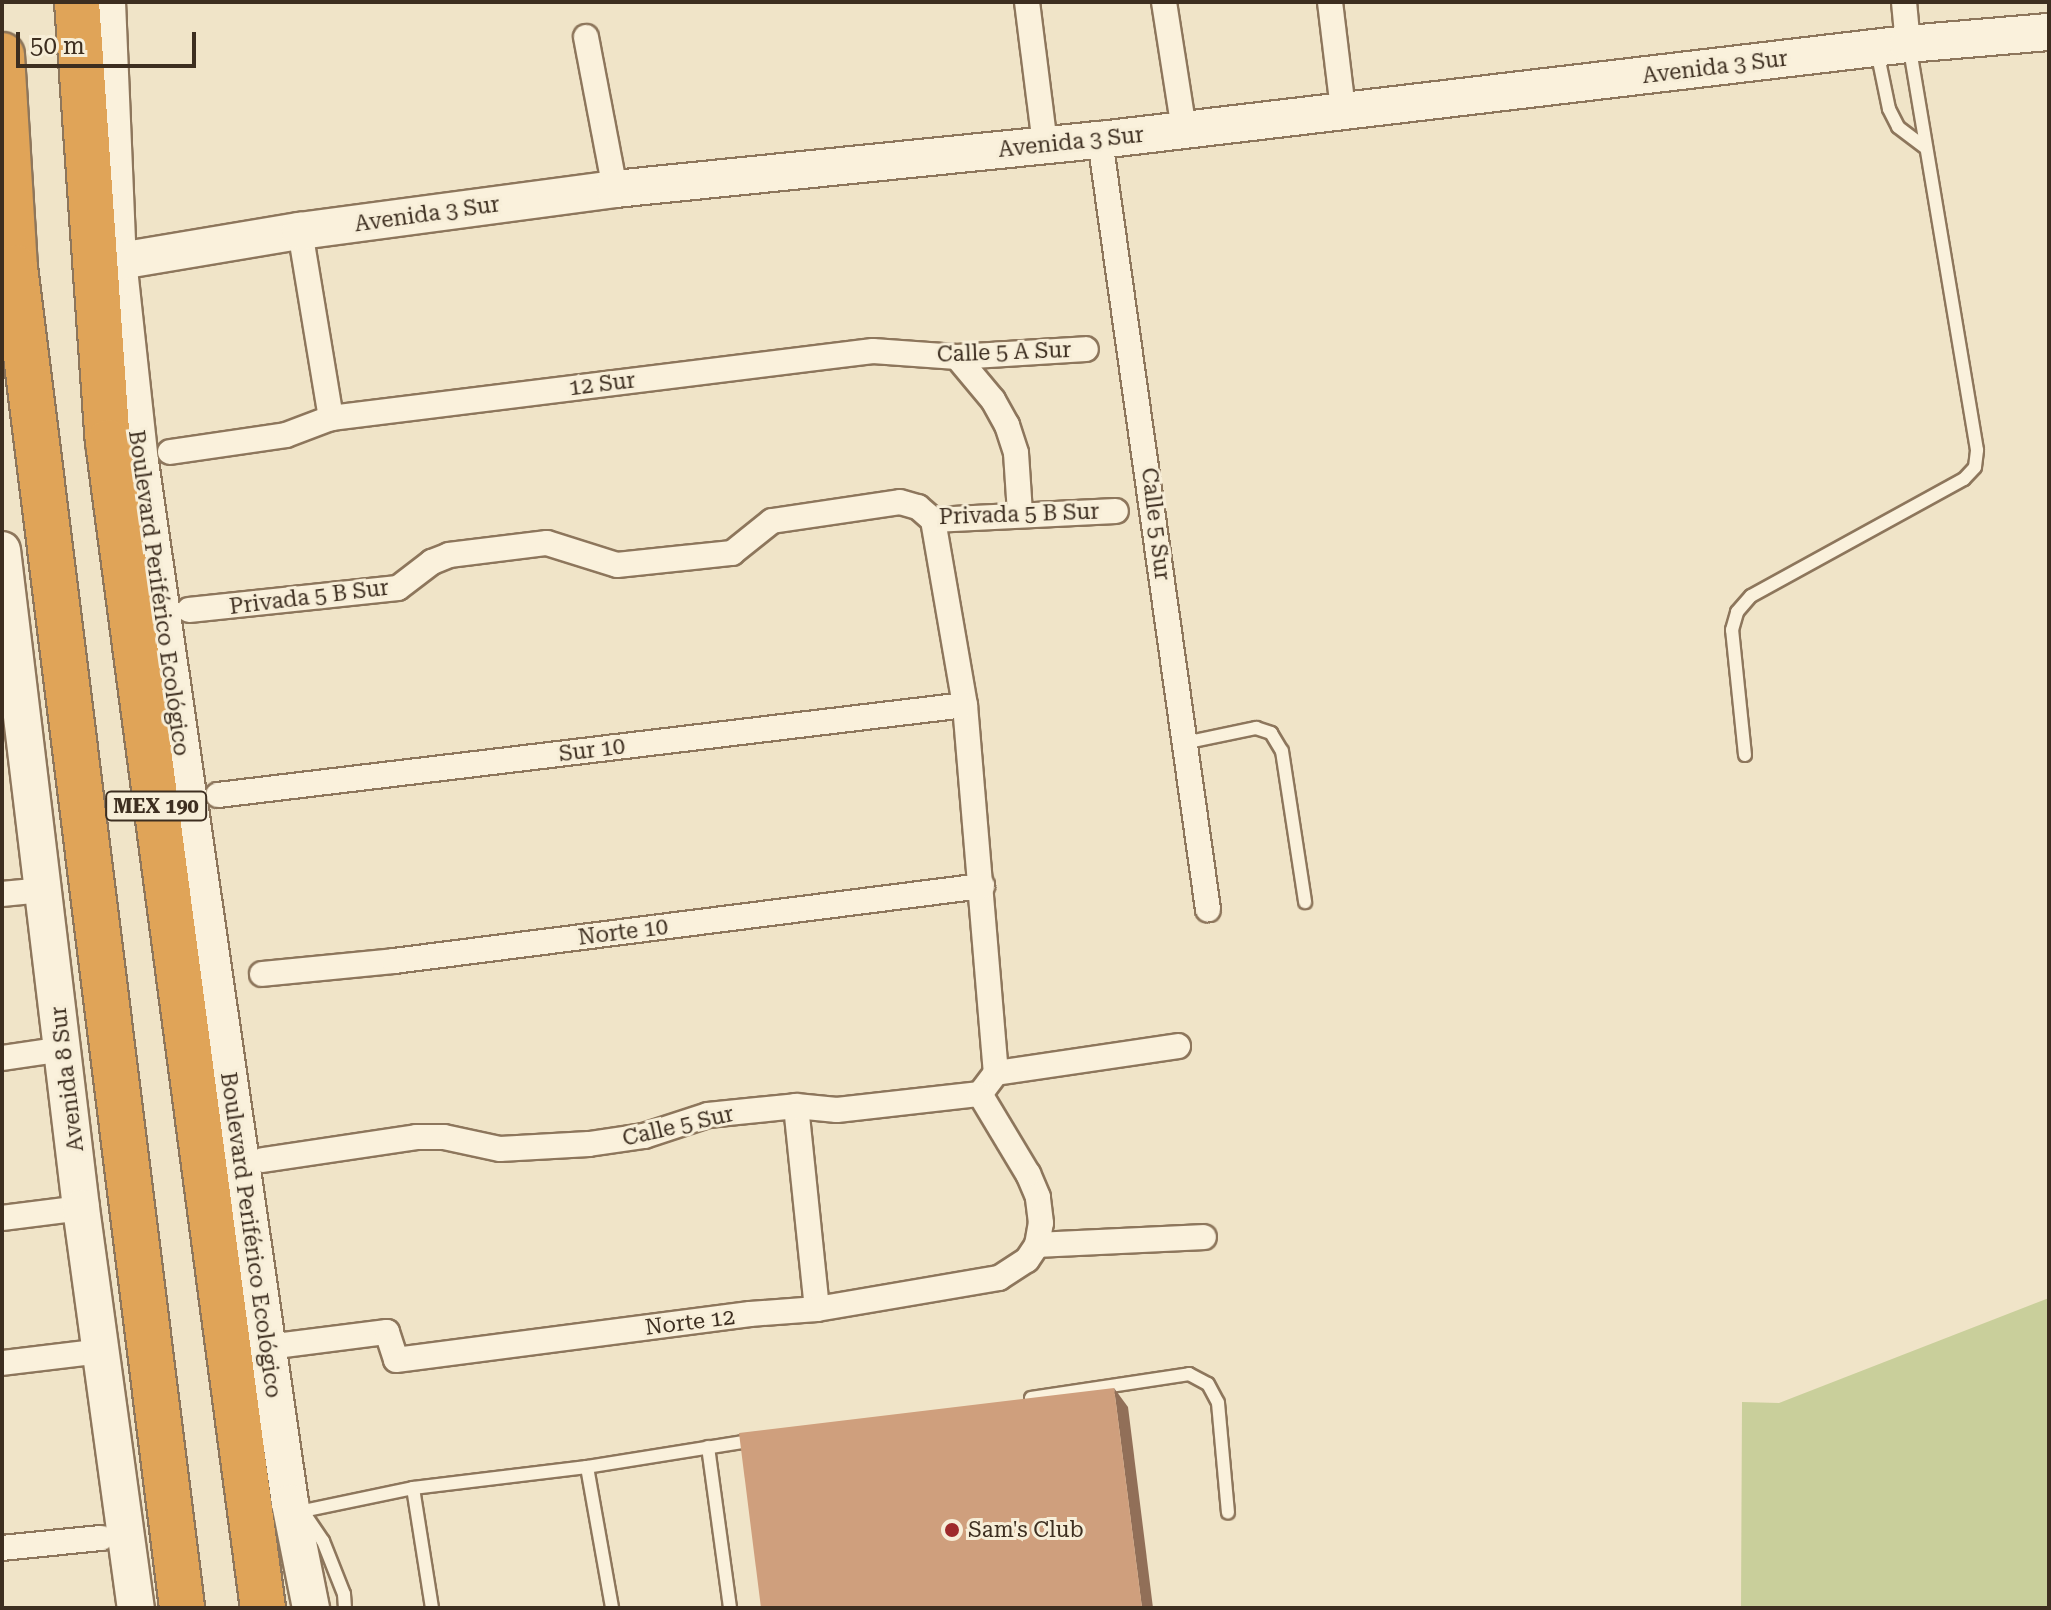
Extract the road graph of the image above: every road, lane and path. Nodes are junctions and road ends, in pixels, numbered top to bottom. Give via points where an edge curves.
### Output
1 (77, 2) edge
2 (107, 2) edge
3 (1027, 2) edge
4 (1164, 2) edge
5 (1330, 2) edge
6 (1904, 2) edge
7 (2049, 32) edge
8 (586, 37) dead end
9 (1892, 46) junction
10 (2, 55) edge
11 (1343, 109) junction
12 (1184, 129) junction
13 (1100, 140) junction
14 (1045, 145) junction
15 (1925, 147) junction
16 (615, 189) junction
17 (300, 231) junction
18 (107, 263) junction
19 (8, 268) edge
20 (1086, 349) dead end
21 (873, 351) joint
22 (957, 357) junction
23 (331, 418) junction
24 (170, 452) dead end
25 (1116, 511) dead end
26 (1020, 513) junction
27 (933, 520) junction
28 (3, 570) edge
29 (189, 610) dead end
30 (965, 705) junction
31 (1184, 743) junction
32 (1745, 755) dead end
33 (218, 795) dead end
34 (982, 886) junction
35 (43, 890) junction
36 (2, 894) edge
37 (1305, 902) dead end
38 (1208, 909) dead end
39 (262, 974) dead end
40 (1178, 1046) dead end
41 (64, 1049) junction
42 (2, 1058) edge
43 (996, 1073) junction
44 (980, 1094) junction
45 (796, 1106) junction
46 (263, 1160) dead end
47 (81, 1208) junction
48 (2, 1218) edge
49 (1204, 1237) dead end
50 (1037, 1245) junction
51 (817, 1309) junction
52 (268, 1347) junction
53 (101, 1351) junction
54 (2, 1363) edge
55 (1018, 1400) edge
56 (770, 1438) edge
57 (708, 1447) junction
58 (587, 1467) junction
59 (413, 1488) junction
60 (296, 1507) junction
61 (1228, 1513) dead end
62 (101, 1538) dead end
63 (2, 1548) edge
64 (136, 1608) edge
65 (182, 1608) edge
66 (263, 1608) edge
67 (311, 1608) edge
68 (345, 1608) edge
69 (432, 1608) edge
70 (612, 1608) edge
71 (730, 1608) edge

1 - 18 highway, Boulevard Periférico Ecológico / MEX 190
2 - 18 street, Boulevard Periférico Ecológico
3 - 14 street
4 - 12 street
5 - 11 street
6 - 9 street
7 - 9 street, Avenida 3 Sur
8 - 16 street
9 - 11 street, Avenida 3 Sur
9 - 15 lane
9 - 15 lane via 1889,109 1898,127
10 - 19 highway, MEX 190
11 - 12 street, Avenida 3 Sur
12 - 13 street, Avenida 3 Sur
13 - 14 street, Avenida 3 Sur
13 - 31 street, Calle 5 Sur
14 - 16 street, Avenida 3 Sur
15 - 32 lane via 1977,450 1975,467 1964,479 1751,596 1737,612 1732,630
16 - 17 street, Avenida 3 Sur
17 - 18 street, Avenida 3 Sur
17 - 23 street
18 - 52 street, Boulevard Periférico Ecológico
18 - 66 highway, Boulevard Periférico Ecológico / MEX 190 via 108,442
19 - 65 highway, MEX 190
20 - 22 street, Calle 5 A Sur
21 - 22 street, Calle 5 A Sur
21 - 23 street, 12 Sur
22 - 26 street via 1007,425 1016,453
23 - 24 street, 12 Sur via 286,435
25 - 26 street, Privada 5 B Sur
26 - 27 street, Privada 5 B Sur
27 - 29 street, Privada 5 B Sur via 918,507 900,502 772,521 732,553 617,565 547,543 449,555 398,588
27 - 30 street
28 - 35 street, Avenida 8 Sur
30 - 33 street, Sur 10
30 - 34 street
31 - 37 lane via 1256,728 1271,733 1282,751
31 - 38 street, Calle 5 Sur
34 - 39 street, Norte 10
34 - 43 street
35 - 36 street
35 - 41 street, Avenida 8 Sur
40 - 43 street
41 - 42 street
41 - 47 street, Avenida 8 Sur
43 - 44 street
44 - 45 street, Calle 5 Sur via 837,1110
44 - 50 street via 1038,1197
45 - 46 street, Calle 5 Sur via 708,1115 644,1136 589,1144 500,1149 416,1137
45 - 51 street
47 - 48 street
47 - 53 street, Avenida 8 Sur
49 - 50 street
50 - 51 street, Norte 12 via 999,1278
51 - 52 street, Norte 12 via 396,1360 387,1332
52 - 60 street, Boulevard Periférico Ecológico
53 - 54 street
53 - 64 street, Avenida 8 Sur
55 - 61 lane via 1189,1374 1208,1384 1218,1403
56 - 57 lane
57 - 58 lane
57 - 71 lane
58 - 59 lane
58 - 70 lane
59 - 60 lane
59 - 69 lane
60 - 67 street, Boulevard Periférico Ecológico
60 - 68 lane via 323,1541
62 - 63 street

